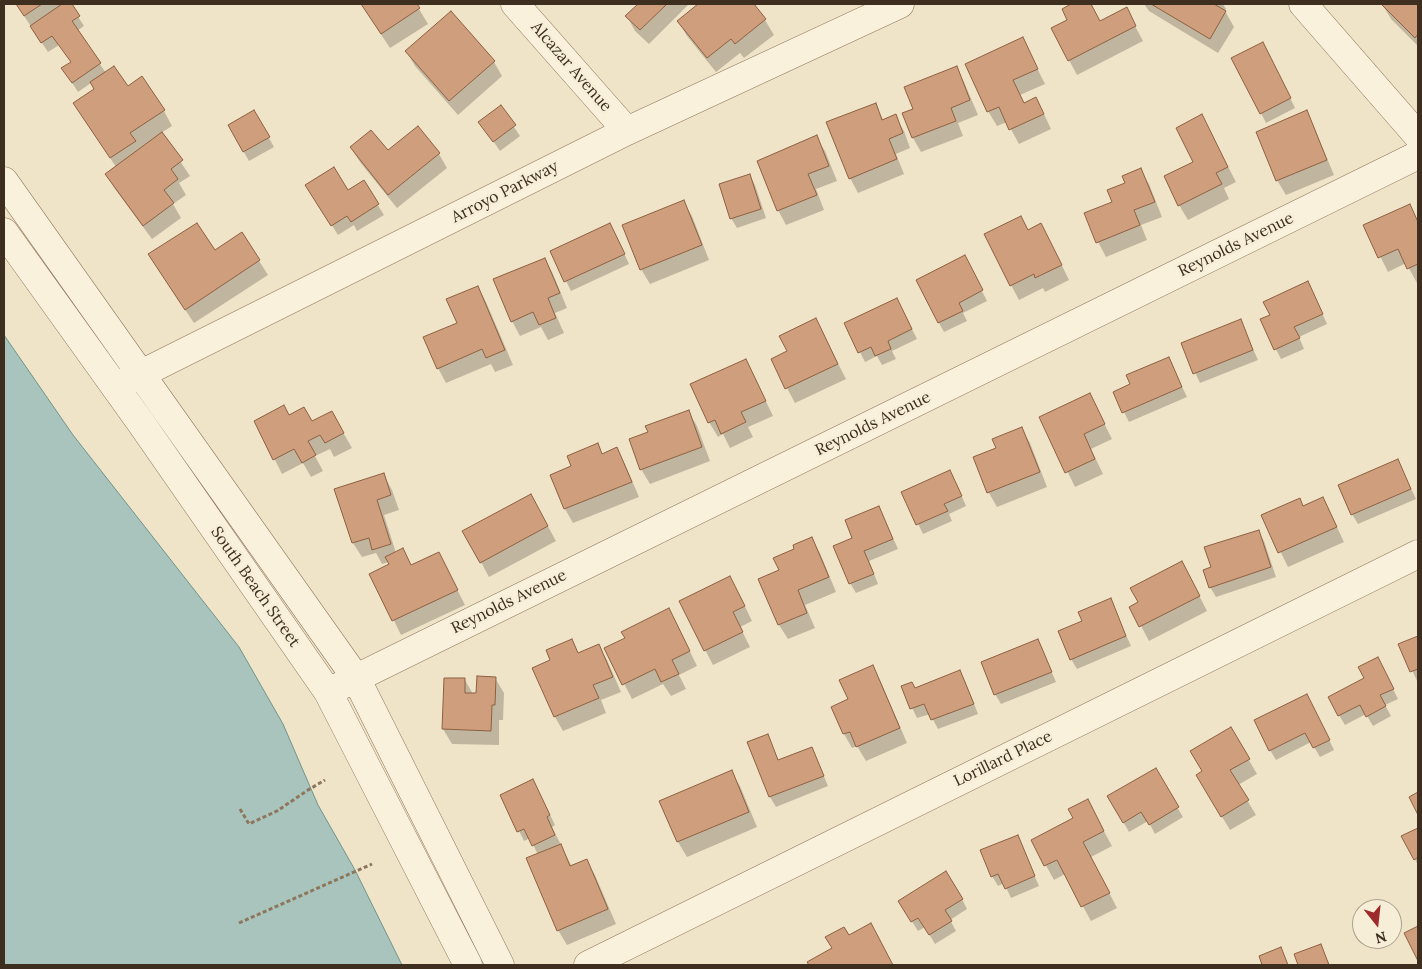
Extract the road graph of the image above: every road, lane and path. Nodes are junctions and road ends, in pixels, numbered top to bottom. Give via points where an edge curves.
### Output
1 (515, 4) edge
2 (900, 4) edge
3 (1304, 4) edge
4 (627, 131) junction
5 (1418, 136) edge
6 (1418, 155) edge
7 (4, 181) edge
8 (4, 232) edge
9 (141, 374) junction
10 (115, 387) junction
11 (1418, 554) edge
12 (356, 678) junction
13 (328, 692) junction
14 (325, 780) dead end
15 (240, 809) dead end
16 (372, 864) dead end
17 (239, 923) dead end
18 (468, 965) edge
19 (500, 965) edge
20 (588, 965) edge

1 - 4 street, Alcazar Avenue
2 - 4 street, Arroyo Parkway
3 - 5 street
4 - 9 street, Arroyo Parkway
6 - 12 street, Reynolds Avenue
7 - 9 street
8 - 10 street, South Beach Street
9 - 10 street, Arroyo Parkway
9 - 12 street
10 - 13 street, South Beach Street
11 - 20 street, Lorillard Place
12 - 13 street, Reynolds Avenue
12 - 19 street
13 - 18 street, South Beach Street
14 - 15 path via 277,811 249,824
16 - 17 path

